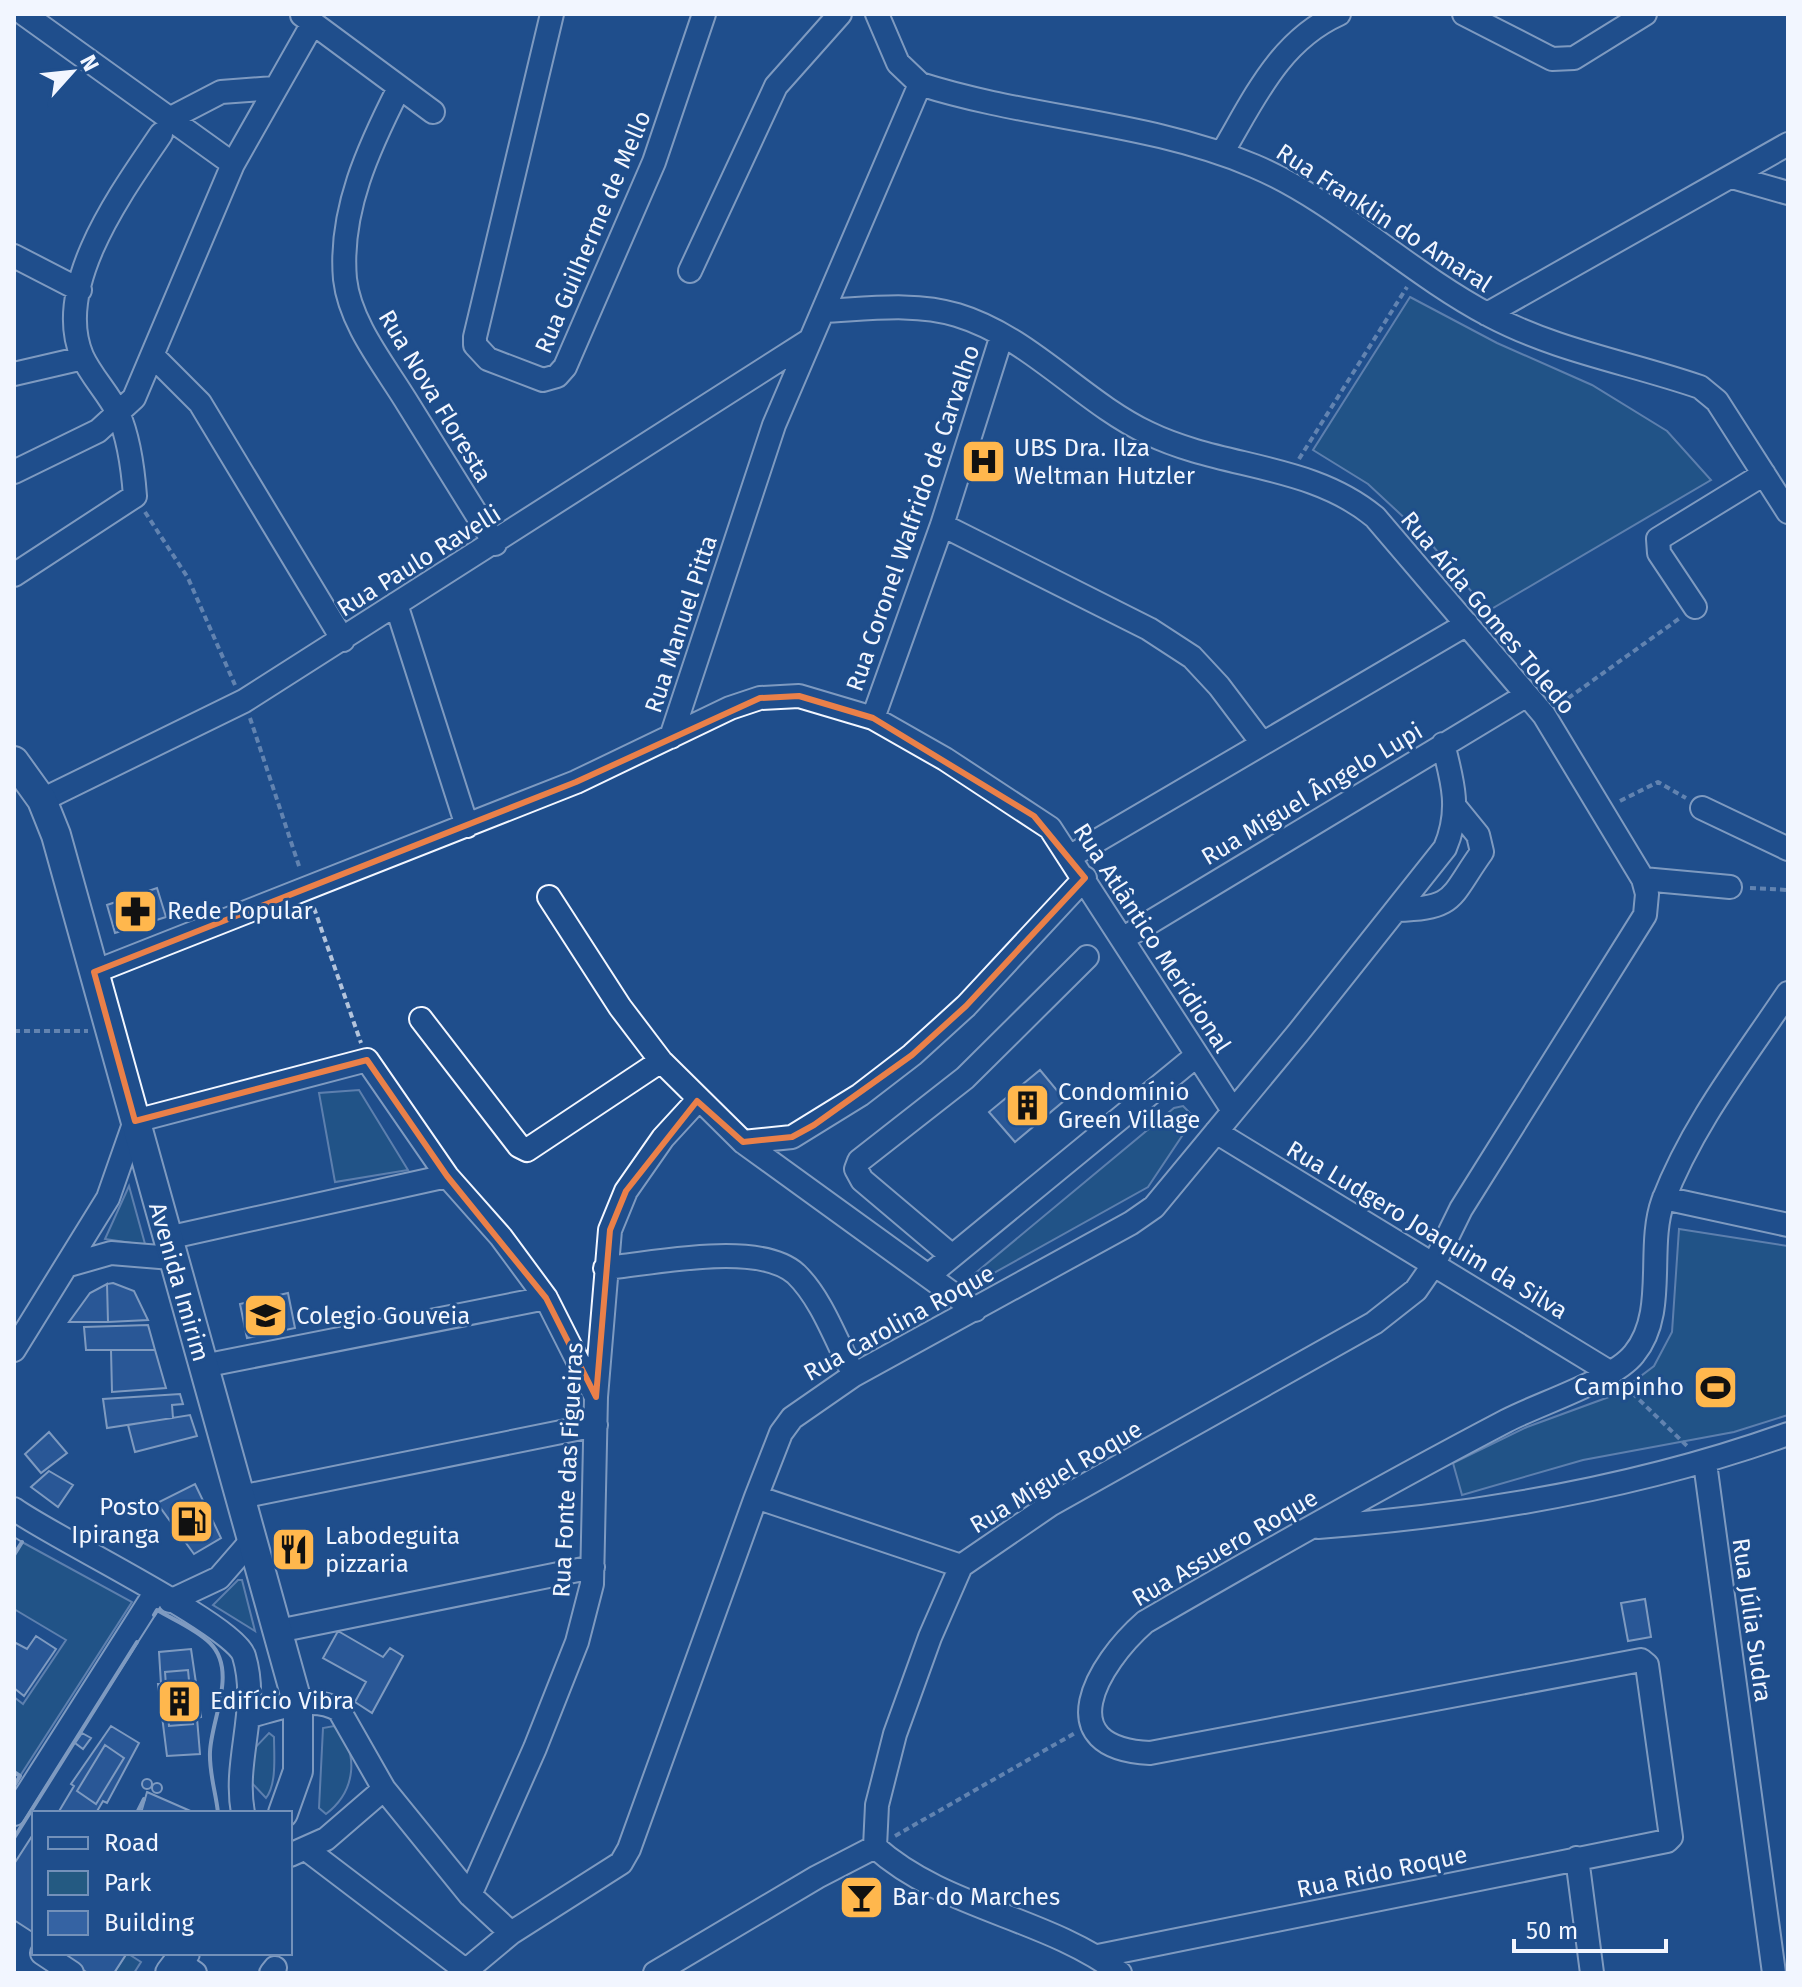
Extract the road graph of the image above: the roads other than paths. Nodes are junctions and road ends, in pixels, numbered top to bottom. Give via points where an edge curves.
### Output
1 (24, 14) edge
2 (552, 14) edge
3 (704, 14) edge
4 (840, 14) edge
5 (877, 14) edge
6 (1339, 14) edge
7 (1464, 14) edge
8 (1645, 14) edge
9 (307, 19) edge
10 (920, 84) junction
11 (274, 88) junction
12 (399, 88) junction
13 (433, 112) dead end
14 (165, 126) junction
15 (1788, 144) edge
16 (1222, 153) junction
17 (233, 164) junction
18 (1732, 177) junction
19 (1788, 193) edge
20 (14, 256) edge
21 (690, 271) dead end
22 (80, 290) junction
23 (823, 311) junction
24 (1487, 314) junction
25 (1002, 335) junction
26 (810, 340) junction
27 (153, 356) junction
28 (83, 358) junction
29 (14, 374) edge
30 (118, 415) junction
31 (14, 472) edge
32 (1764, 474) junction
33 (1788, 512) edge
34 (942, 525) junction
35 (495, 544) junction
36 (14, 575) edge
37 (396, 604) junction
38 (1695, 607) road end
39 (1467, 624) junction
40 (343, 640) junction
41 (1527, 695) junction
42 (873, 718) junction
43 (671, 737) junction
44 (1262, 743) junction
45 (1443, 744) junction
46 (14, 761) edge
47 (42, 800) junction
48 (1456, 808) junction
49 (1702, 808) road end
50 (467, 826) junction
51 (1788, 849) edge
52 (1071, 856) junction
53 (1085, 878) junction
54 (1643, 879) junction
55 (1730, 887) road end
56 (549, 897) dead end
57 (1396, 910) junction
58 (1124, 938) junction
59 (1087, 957) dead end
60 (94, 972) junction
61 (1788, 993) edge
62 (421, 1019) dead end
63 (1196, 1056) junction
64 (661, 1061) junction
65 (697, 1101) junction
66 (1232, 1109) junction
67 (135, 1121) junction
68 (1216, 1132) junction
69 (743, 1142) junction
70 (447, 1176) junction
71 (1664, 1198) junction
72 (1788, 1225) edge
73 (170, 1248) junction
74 (952, 1256) junction
75 (1434, 1264) junction
76 (69, 1265) junction
77 (605, 1268) junction
78 (928, 1276) junction
79 (546, 1298) junction
80 (975, 1310) junction
81 (14, 1350) edge
82 (203, 1366) junction
83 (1611, 1373) junction
84 (854, 1375) junction
85 (596, 1397) junction
86 (596, 1425) junction
87 (1788, 1434) edge
88 (1705, 1463) junction
89 (240, 1497) junction
90 (756, 1497) junction
91 (14, 1509) edge
92 (1309, 1527) junction
93 (252, 1540) junction
94 (961, 1566) junction
95 (593, 1567) junction
96 (162, 1597) junction
97 (278, 1631) junction
98 (298, 1705) junction
99 (250, 1716) junction
100 (384, 1789) junction
101 (243, 1811) edge
102 (284, 1811) edge
103 (14, 1814) edge
104 (1672, 1833) joint
105 (875, 1847) junction
106 (298, 1852) edge
107 (1577, 1858) junction
108 (470, 1895) junction
109 (511, 1933) junction
110 (45, 1955) edge
111 (1098, 1956) junction
112 (466, 1972) edge
113 (72, 1973) edge
114 (655, 1973) edge
115 (1120, 1973) edge
116 (1592, 1973) edge
117 (1774, 1973) edge

1 - 14 street
2 - 3 street, Rua Guilherme de Mello via 475,337 488,359 543,380 565,367 654,162
4 - 21 street via 776,86
5 - 10 street via 898,63
6 - 16 street via 1306,33 1274,65
7 - 8 street via 1562,61
9 - 11 street
9 - 12 street
10 - 16 street, Rua Franklin do Amaral
10 - 23 street, Rua Manuel Pitta
11 - 14 street via 221,92
11 - 17 street
12 - 13 street
12 - 35 street, Rua Nova Floresta via 368,149 354,197 344,243 346,282 364,333
14 - 17 street
14 - 22 street via 106,220
15 - 18 street
16 - 24 street, Rua Franklin do Amaral via 1291,184
17 - 27 street
18 - 19 street
18 - 24 street
20 - 22 street
22 - 28 street via 75,324
23 - 25 street, Rua Aída Gomes Toledo via 928,310 956,315
23 - 26 street, Rua Manuel Pitta
24 - 32 street, Rua Franklin do Amaral via 1543,342 1700,387 1717,401
25 - 34 street, Rua Coronel Walfrido de Carvalho
25 - 39 street, Rua Aída Gomes Toledo via 1149,434 1207,456 1333,488 1375,517
26 - 35 street, Rua Paulo Ravelli
26 - 43 street, Rua Manuel Pitta via 774,425
27 - 30 street via 140,387
27 - 40 street via 200,403
28 - 29 street
28 - 30 street
30 - 31 street via 74,445
30 - 36 street via 135,496
32 - 33 street, Rua Franklin do Amaral
32 - 38 street via 1658,539 1659,553
34 - 42 street, Rua Coronel Walfrido de Carvalho
34 - 44 street via 1149,629 1192,657
35 - 37 street, Rua Paulo Ravelli
37 - 40 street, Rua Paulo Ravelli
37 - 50 street
39 - 41 street, Rua Aída Gomes Toledo
39 - 44 street
40 - 47 street, Rua Paulo Ravelli via 244,701
41 - 45 street, Rua Miguel Ângelo Lupi
41 - 54 street, Rua Aída Gomes Toledo
42 - 43 street, Rua Atlântico Meridional via 799,696 760,698
42 - 52 street, Rua Atlântico Meridional via 1034,816
43 - 50 street, Rua Manuel Pitta
44 - 52 street
45 - 48 street, Rua Carolina Roque
45 - 58 street, Rua Miguel Ângelo Lupi
46 - 47 main road, Avenida Imirim
47 - 60 main road, Avenida Imirim
48 - 57 street, Rua Carolina Roque via 1445,848
48 - 57 street, Rua Carolina Roque via 1478,835 1482,852 1446,903 1432,909
49 - 51 street
50 - 60 street, Rua Manuel Pitta
52 - 53 street, Rua Atlântico Meridional
53 - 58 street, Rua Atlântico Meridional
53 - 69 street via 966,1006 912,1055 792,1137
54 - 55 street
54 - 75 street via 1645,915 1461,1209
56 - 64 street
57 - 66 street, Rua Carolina Roque
58 - 63 street, Rua Atlântico Meridional
59 - 74 street via 965,1078 859,1161 856,1169 862,1180
60 - 67 main road, Avenida Imirim
61 - 71 street via 1700,1124
62 - 64 street via 527,1150
63 - 66 street, Rua Atlântico Meridional
63 - 74 street
64 - 65 street
65 - 69 street
65 - 77 street, Rua Fonte das Figueiras via 626,1191 610,1230
66 - 68 street, Rua Carolina Roque
67 - 70 street via 367,1060
67 - 73 main road, Avenida Imirim
67 - 76 street via 108,1198
68 - 75 street, Rua Ludgero Joaquim da Silva
68 - 80 street, Rua Carolina Roque via 1143,1215
69 - 78 street
70 - 73 street
70 - 79 street
71 - 72 street
71 - 83 street via 1656,1222 1652,1308 1645,1334 1634,1354
73 - 76 street via 111,1253
73 - 82 main road, Avenida Imirim
74 - 78 street
75 - 83 street, Rua Ludgero Joaquim da Silva
75 - 94 street, Rua Miguel Roque via 1409,1297 1374,1323 1050,1505
76 - 81 street
77 - 84 street via 752,1256 781,1264 815,1300
77 - 85 street, Rua Fonte das Figueiras
78 - 80 street
79 - 82 street
79 - 85 street
80 - 84 street, Rua Carolina Roque
82 - 89 main road, Avenida Imirim
83 - 92 street, Rua Assuero Roque via 1547,1400
84 - 90 street, Rua Carolina Roque via 792,1418
85 - 86 street, Rua Fonte das Figueiras
86 - 89 street
86 - 95 street, Rua Fonte das Figueiras
87 - 88 street
88 - 92 street via 1432,1518
88 - 117 street, Rua Júlia Sudra
89 - 93 main road, Avenida Imirim
90 - 94 street
90 - 109 street, Rua Carolina Roque via 629,1849 621,1863
91 - 96 street
92 - 104 street, Rua Assuero Roque via 1145,1622 1119,1645 1091,1698 1091,1724 1099,1738 1110,1746 1150,1753 1641,1660 1647,1665
93 - 96 street via 219,1578
93 - 97 main road, Avenida Imirim
94 - 105 street, Rua Miguel Roque via 895,1734 877,1805
95 - 97 street
95 - 108 street, Rua Fonte das Figueiras via 577,1642
96 - 99 street via 224,1632 241,1648
96 - 103 street
97 - 98 main road, Avenida Imirim
98 - 99 street
98 - 100 street via 322,1703 339,1710
98 - 102 main road, Avenida Imirim via 298,1771
99 - 101 street via 240,1775
100 - 106 street via 339,1829
100 - 108 street
104 - 107 street, Rua Rido Roque via 1667,1841
105 - 111 street via 919,1880
105 - 114 street
106 - 112 street
107 - 111 street, Rua Rido Roque
107 - 116 street
108 - 109 street
109 - 112 street, Rua Carolina Roque
110 - 113 street
111 - 115 street

